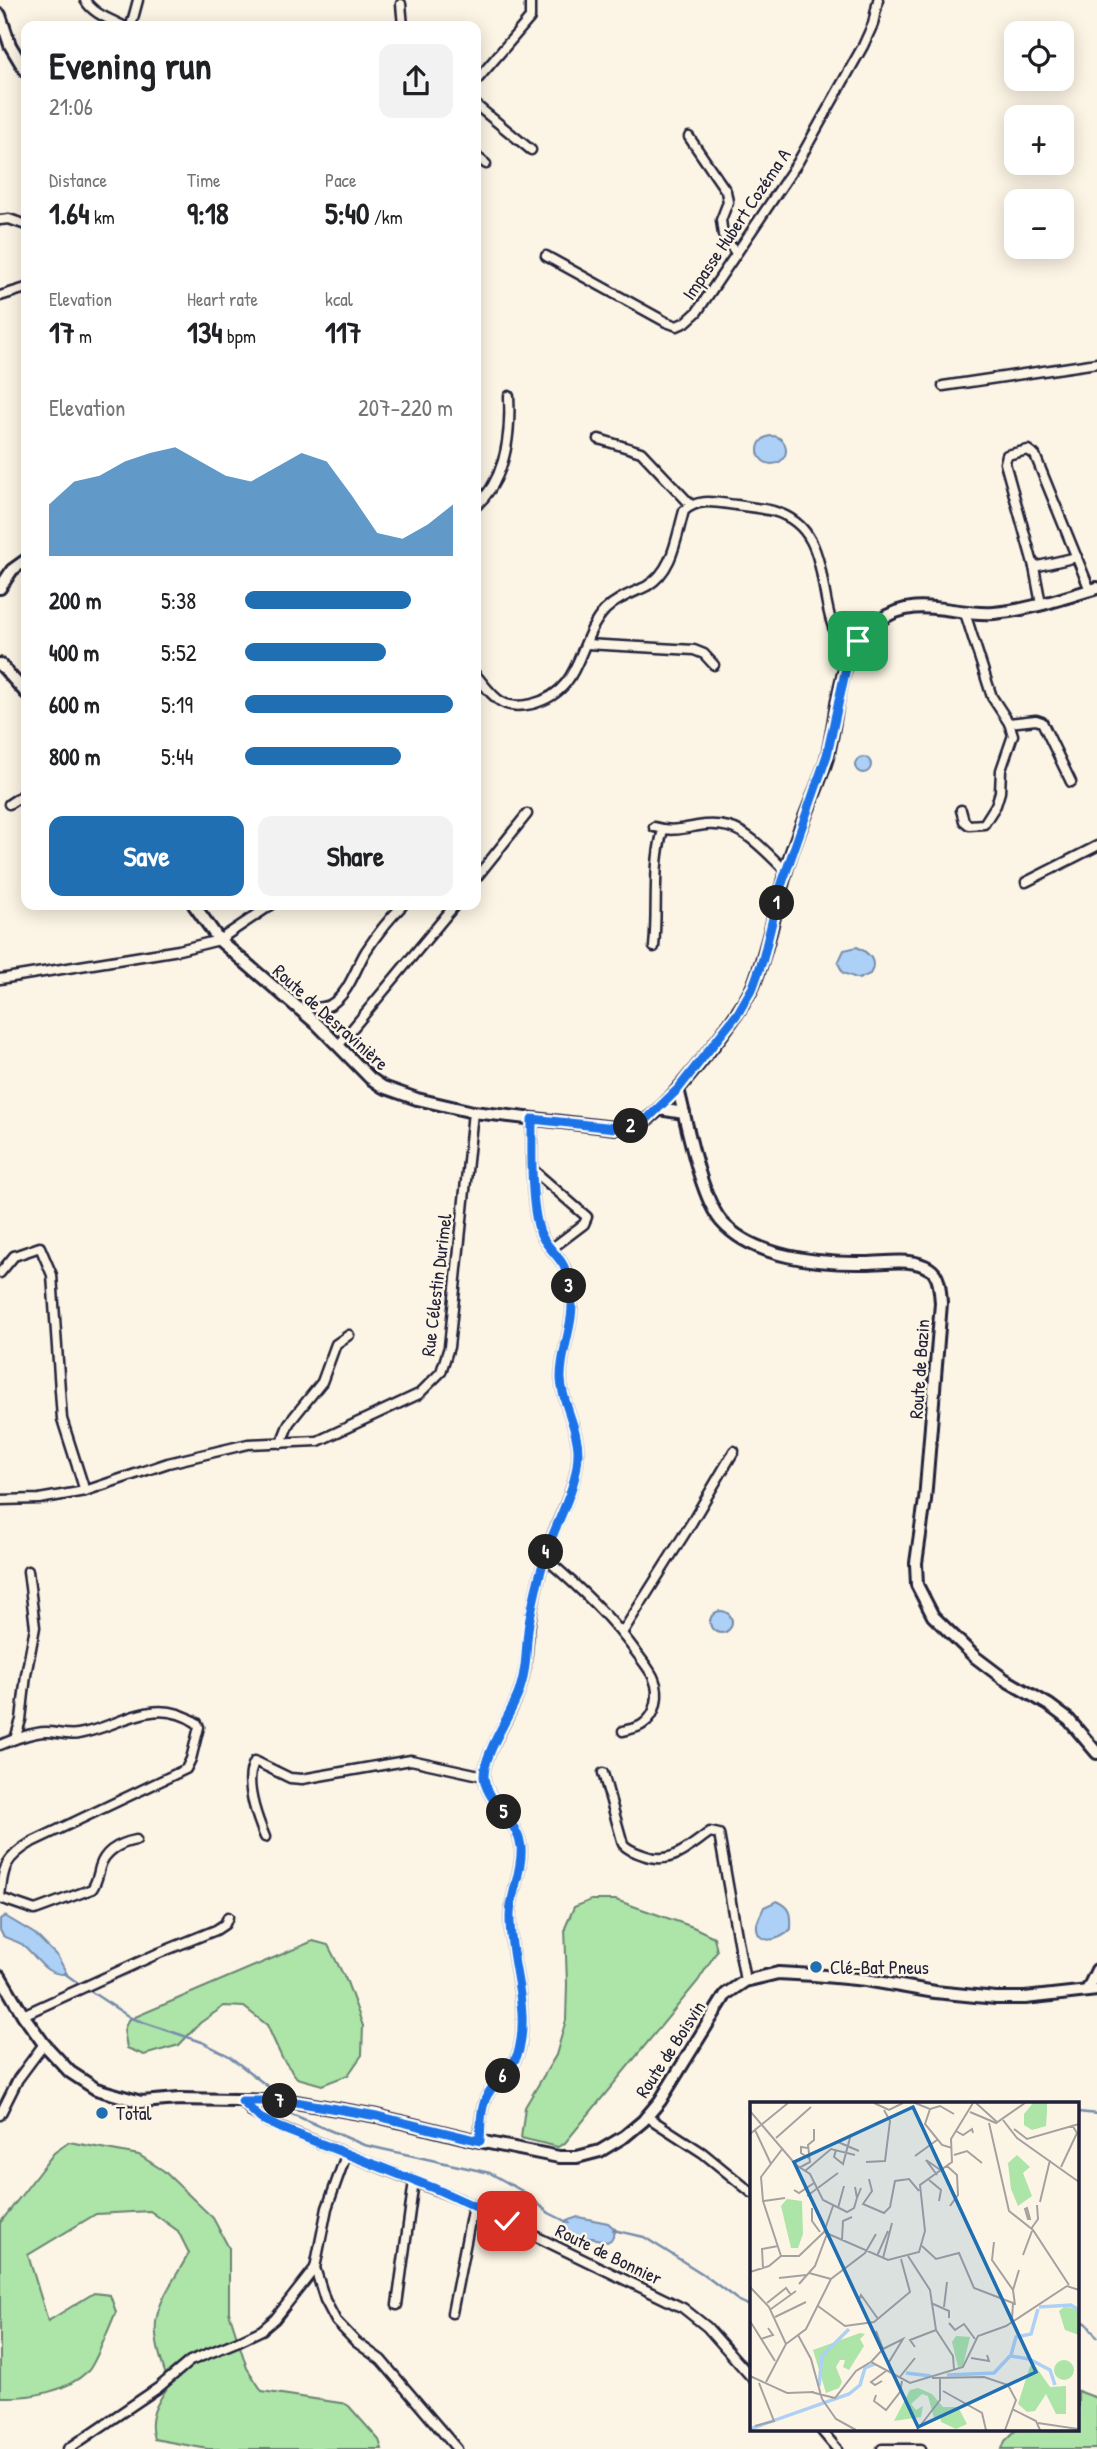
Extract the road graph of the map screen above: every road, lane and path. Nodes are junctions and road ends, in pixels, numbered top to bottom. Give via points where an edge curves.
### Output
1 (85, 0) edge
2 (138, 0) edge
3 (530, 0) edge
4 (878, 0) edge
5 (401, 4) dead end
6 (0, 15) edge
7 (113, 21) edge
8 (132, 21) edge
9 (403, 21) edge
10 (21, 62) edge
11 (481, 75) edge
12 (481, 109) edge
13 (689, 137) dead end
14 (531, 150) dead end
15 (481, 160) edge
16 (486, 164) dead end
17 (0, 220) edge
18 (21, 223) edge
19 (736, 253) junction
20 (546, 256) dead end
21 (21, 290) edge
22 (0, 296) edge
23 (1097, 363) edge
24 (943, 386) dead end
25 (509, 396) dead end
26 (599, 439) dead end
27 (481, 500) edge
28 (691, 505) junction
29 (1077, 558) junction
30 (21, 563) edge
31 (1034, 567) junction
32 (0, 587) edge
33 (1094, 589) edge
34 (1041, 604) junction
35 (965, 613) junction
36 (586, 644) junction
37 (848, 659) junction
38 (0, 664) edge
39 (714, 665) dead end
40 (481, 681) edge
41 (21, 687) edge
42 (1009, 723) junction
43 (1071, 782) dead end
44 (21, 796) edge
45 (9, 804) dead end
46 (961, 810) dead end
47 (527, 814) dead end
48 (1097, 846) edge
49 (786, 871) junction
50 (481, 872) edge
51 (1026, 882) dead end
52 (198, 910) edge
53 (264, 910) edge
54 (398, 910) edge
55 (451, 910) edge
56 (219, 940) junction
57 (654, 947) dead end
58 (0, 979) edge
59 (298, 1009) junction
60 (338, 1045) junction
61 (678, 1089) junction
62 (659, 1110) junction
63 (473, 1112) junction
64 (684, 1113) junction
65 (532, 1119) junction
66 (532, 1169) junction
67 (551, 1249) junction
68 (0, 1273) edge
69 (349, 1335) dead end
70 (281, 1443) junction
71 (734, 1451) dead end
72 (85, 1491) junction
73 (0, 1500) edge
74 (544, 1557) junction
75 (27, 1571) dead end
76 (622, 1633) junction
77 (623, 1731) dead end
78 (15, 1739) junction
79 (0, 1745) edge
80 (1097, 1753) edge
81 (603, 1773) dead end
82 (484, 1776) junction
83 (265, 1837) dead end
84 (136, 1840) dead end
85 (0, 1898) edge
86 (228, 1917) dead end
87 (1097, 1970) edge
88 (0, 1976) edge
89 (745, 1981) junction
90 (1092, 1990) edge
91 (23, 2015) junction
92 (44, 2043) junction
93 (242, 2101) junction
94 (0, 2115) edge
95 (646, 2116) junction
96 (480, 2141) junction
97 (346, 2155) junction
98 (414, 2180) junction
99 (750, 2191) edge
100 (473, 2206) junction
101 (316, 2267) junction
102 (397, 2305) dead end
103 (452, 2313) dead end
104 (750, 2376) edge
105 (823, 2432) edge
106 (68, 2449) edge
107 (457, 2449) edge
108 (837, 2449) edge
109 (882, 2449) edge
110 (921, 2449) edge

1 - 7 street
2 - 8 street
3 - 11 street via 530,18
4 - 19 street, Impasse Hubert Cozéma A via 873,24 804,152
5 - 9 street
6 - 10 street
12 - 14 street
13 - 19 street via 726,191 723,235
15 - 16 street
17 - 18 street
19 - 20 street, Impasse Hubert Cozéma A via 696,312 677,326
21 - 22 street
23 - 24 street
25 - 27 street via 504,457 493,486
26 - 28 street via 641,452
28 - 36 street via 684,511 669,564 659,578 606,610
28 - 37 street via 715,502 775,511 810,535 831,623
29 - 31 street
29 - 31 street via 1035,456 1028,450 1007,455 1005,463
29 - 33 street
30 - 32 street
31 - 34 street
33 - 34 street, Route de Desravinière
34 - 35 street, Route de Desravinière
35 - 37 street, Route de Desravinière via 929,606 888,614 858,641
35 - 42 street via 992,697
36 - 39 street via 694,650
36 - 40 street via 567,684 536,703 517,706 501,702
37 - 49 street, Route de Desravinière via 827,755
38 - 41 street
42 - 43 street via 1042,722
42 - 46 street via 1013,735 990,817 984,824 969,825
44 - 45 street
47 - 50 street
48 - 51 street
49 - 57 street via 736,828 711,824 673,831 659,828
49 - 61 street, Route de Desravinière via 753,987
52 - 56 street, Route de Desravinière
53 - 56 street
54 - 59 street via 335,1001 324,1007
55 - 60 street
56 - 58 street
56 - 59 street, Route de Desravinière
59 - 60 street, Route de Desravinière
60 - 63 street, Route de Desravinière via 383,1087
61 - 62 street, Route de Desravinière
61 - 64 street, Route de Bazin
62 - 64 street
62 - 65 street, Route de Desravinière via 634,1125 615,1128
63 - 65 street, Route de Desravinière
63 - 70 street, Rue Célestin Durimel via 449,1347 441,1372 419,1394 318,1441
64 - 80 street, Route de Bazin via 711,1204 738,1237 758,1248 806,1260 915,1262 935,1273 941,1303 917,1585 933,1616 975,1657 1069,1720
65 - 66 street
66 - 67 street via 538,1226
66 - 67 street via 587,1217
67 - 74 street via 564,1266 572,1296 561,1376 578,1451 574,1480
68 - 72 street via 14,1255 40,1247 52,1275 62,1419
69 - 70 street via 336,1344 322,1381 289,1423
70 - 72 street, Rue Célestin Durimel via 248,1444 168,1463
71 - 76 street
72 - 73 street, Rue Célestin Durimel
74 - 76 street via 586,1593
74 - 82 street via 529,1623 527,1666
75 - 78 street via 35,1627
76 - 77 street via 654,1678 657,1699 648,1720
78 - 79 street
78 - 85 street via 37,1732 68,1736 89,1732 147,1712 183,1714 199,1727 188,1766 179,1774 14,1853 7,1861
81 - 89 street via 626,1849 655,1860 667,1859 710,1832 719,1834
82 - 83 street via 411,1760 302,1779 290,1778 255,1760 251,1767 254,1809
82 - 96 street via 487,1789 518,1835 521,1849 510,1914 522,2034 511,2068 483,2105
84 - 85 street via 108,1853 92,1889 35,1910
86 - 91 street via 216,1930
87 - 90 street
88 - 91 street, Route de Boisvin
89 - 90 street, Route de Boisvin via 778,1973 814,1975 996,1998
89 - 95 street, Route de Boisvin via 726,1994
91 - 92 street, Route de Boisvin
92 - 93 street, Route de Boisvin via 70,2072 96,2089 127,2099
92 - 94 street
93 - 96 street, Route de Boisvin via 288,2101
93 - 97 street, Route de Bonnier via 260,2118
95 - 96 street, Route de Boisvin via 600,2151 577,2157
95 - 99 street
97 - 98 street, Route de Bonnier
97 - 101 street via 327,2208
98 - 100 street, Route de Bonnier
98 - 102 street
100 - 103 street
100 - 104 street, Route de Bonnier via 683,2308 707,2327
101 - 106 street via 262,2330 190,2361
101 - 107 street via 336,2321 381,2360
105 - 108 street
109 - 110 street

